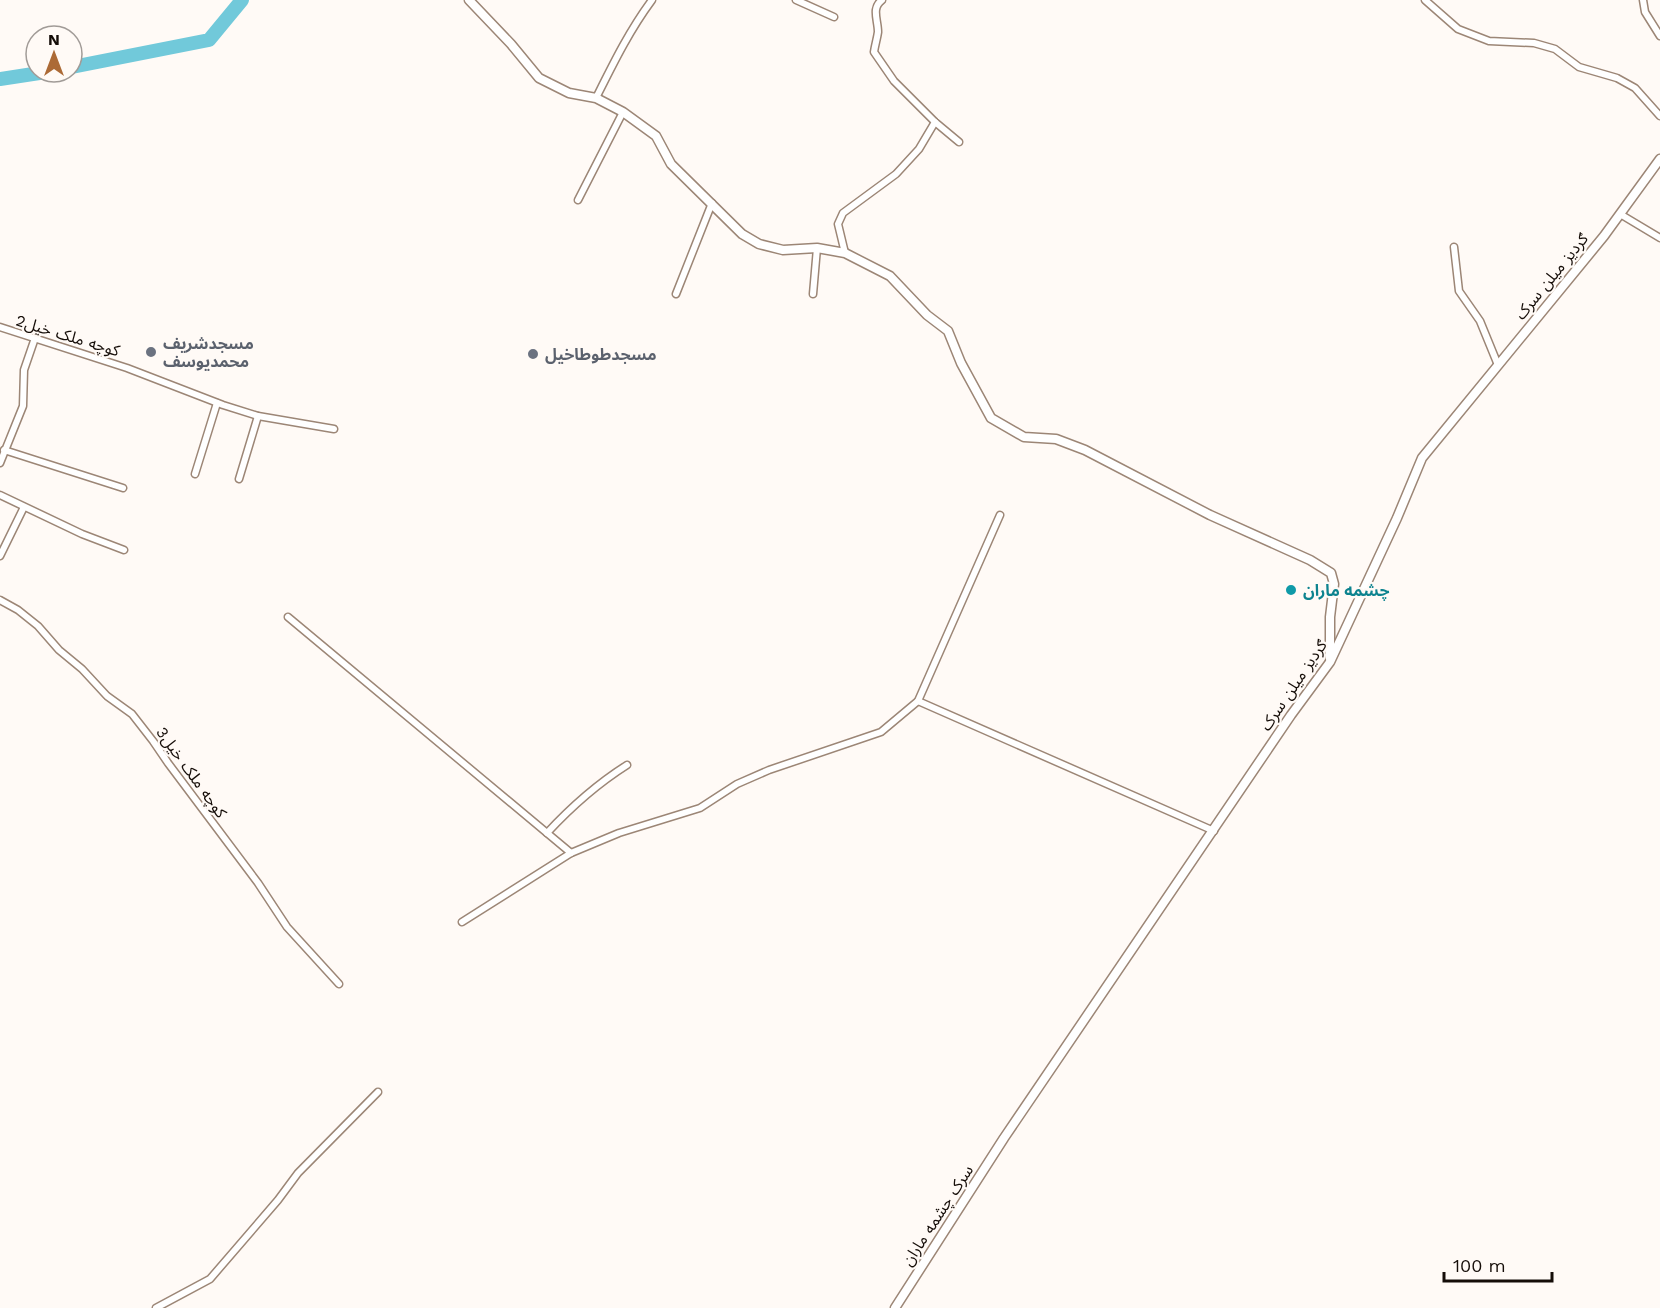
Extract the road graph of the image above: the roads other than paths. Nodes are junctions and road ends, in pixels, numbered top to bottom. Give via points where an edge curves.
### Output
1 (469, 0) edge
2 (652, 0) edge
3 (796, 0) edge
4 (882, 0) edge
5 (1425, 0) edge
6 (1643, 0) edge
7 (834, 17) dead end
8 (1660, 36) edge
9 (596, 98) junction
10 (622, 112) junction
11 (1660, 116) edge
12 (935, 122) junction
13 (959, 141) dead end
14 (1660, 159) edge
15 (578, 200) dead end
16 (712, 203) junction
17 (1620, 214) junction
18 (1660, 238) edge
19 (1454, 247) dead end
20 (817, 248) junction
21 (845, 253) junction
22 (676, 294) dead end
23 (813, 294) dead end
24 (0, 327) edge
25 (34, 338) junction
26 (1498, 365) junction
27 (217, 403) junction
28 (258, 416) junction
29 (334, 429) dead end
30 (4, 450) junction
31 (0, 463) edge
32 (195, 474) dead end
33 (239, 479) dead end
34 (123, 488) dead end
35 (0, 495) edge
36 (24, 507) junction
37 (1000, 515) dead end
38 (124, 550) dead end
39 (0, 556) edge
40 (0, 600) edge
41 (288, 617) dead end
42 (1330, 662) junction
43 (918, 701) junction
44 (627, 765) dead end
45 (1214, 831) junction
46 (547, 833) junction
47 (572, 853) junction
48 (462, 922) dead end
49 (339, 984) dead end
50 (378, 1092) dead end
51 (1004, 1138) joint
52 (156, 1308) edge
53 (895, 1308) edge

1 - 9 street via 539,78 569,93
2 - 9 street via 630,32
3 - 7 street
4 - 12 street via 875,11 878,31 874,52 894,81
5 - 11 street via 1458,29 1500,43 1534,43 1555,49 1579,67 1617,78 1635,88
6 - 8 street via 1645,12
9 - 10 street
10 - 15 street
10 - 16 street via 656,136 671,164
12 - 13 street
12 - 21 street via 919,149 896,174 843,213 838,224
14 - 17 street, ګردیز میلن سرک
16 - 20 street via 742,234 759,244 783,250
16 - 22 street
17 - 18 street
17 - 26 street, ګردیز میلن سرک
19 - 26 street via 1460,291 1479,321
20 - 21 street
20 - 23 street
21 - 42 street via 890,276 948,331 991,418 1024,436 1056,439 1085,450 1331,573 1334,584
24 - 25 street, کوچه ملک خیل2
25 - 27 street, کوچه ملک خیل2
25 - 30 street via 24,370 23,406
26 - 42 street, ګردیز میلن سرک via 1422,458
27 - 28 street, کوچه ملک خیل2
27 - 32 street
28 - 29 street, کوچه ملک خیل2
28 - 33 street
30 - 31 street
30 - 34 street
35 - 36 street
36 - 38 street
36 - 39 street
37 - 43 street
40 - 49 street, کوچه ملک خیل3 via 38,626 107,696 132,714 287,927
41 - 46 street
42 - 45 street, ګردیز میلن سرک
43 - 45 street
43 - 47 street via 881,732 769,770 737,783 700,808 619,833
44 - 46 street via 575,803
45 - 51 street, ګردیز میلن سرک
46 - 47 street
47 - 48 street
50 - 52 street via 298,1173 210,1279
51 - 53 street, سرک چشمه ماران

